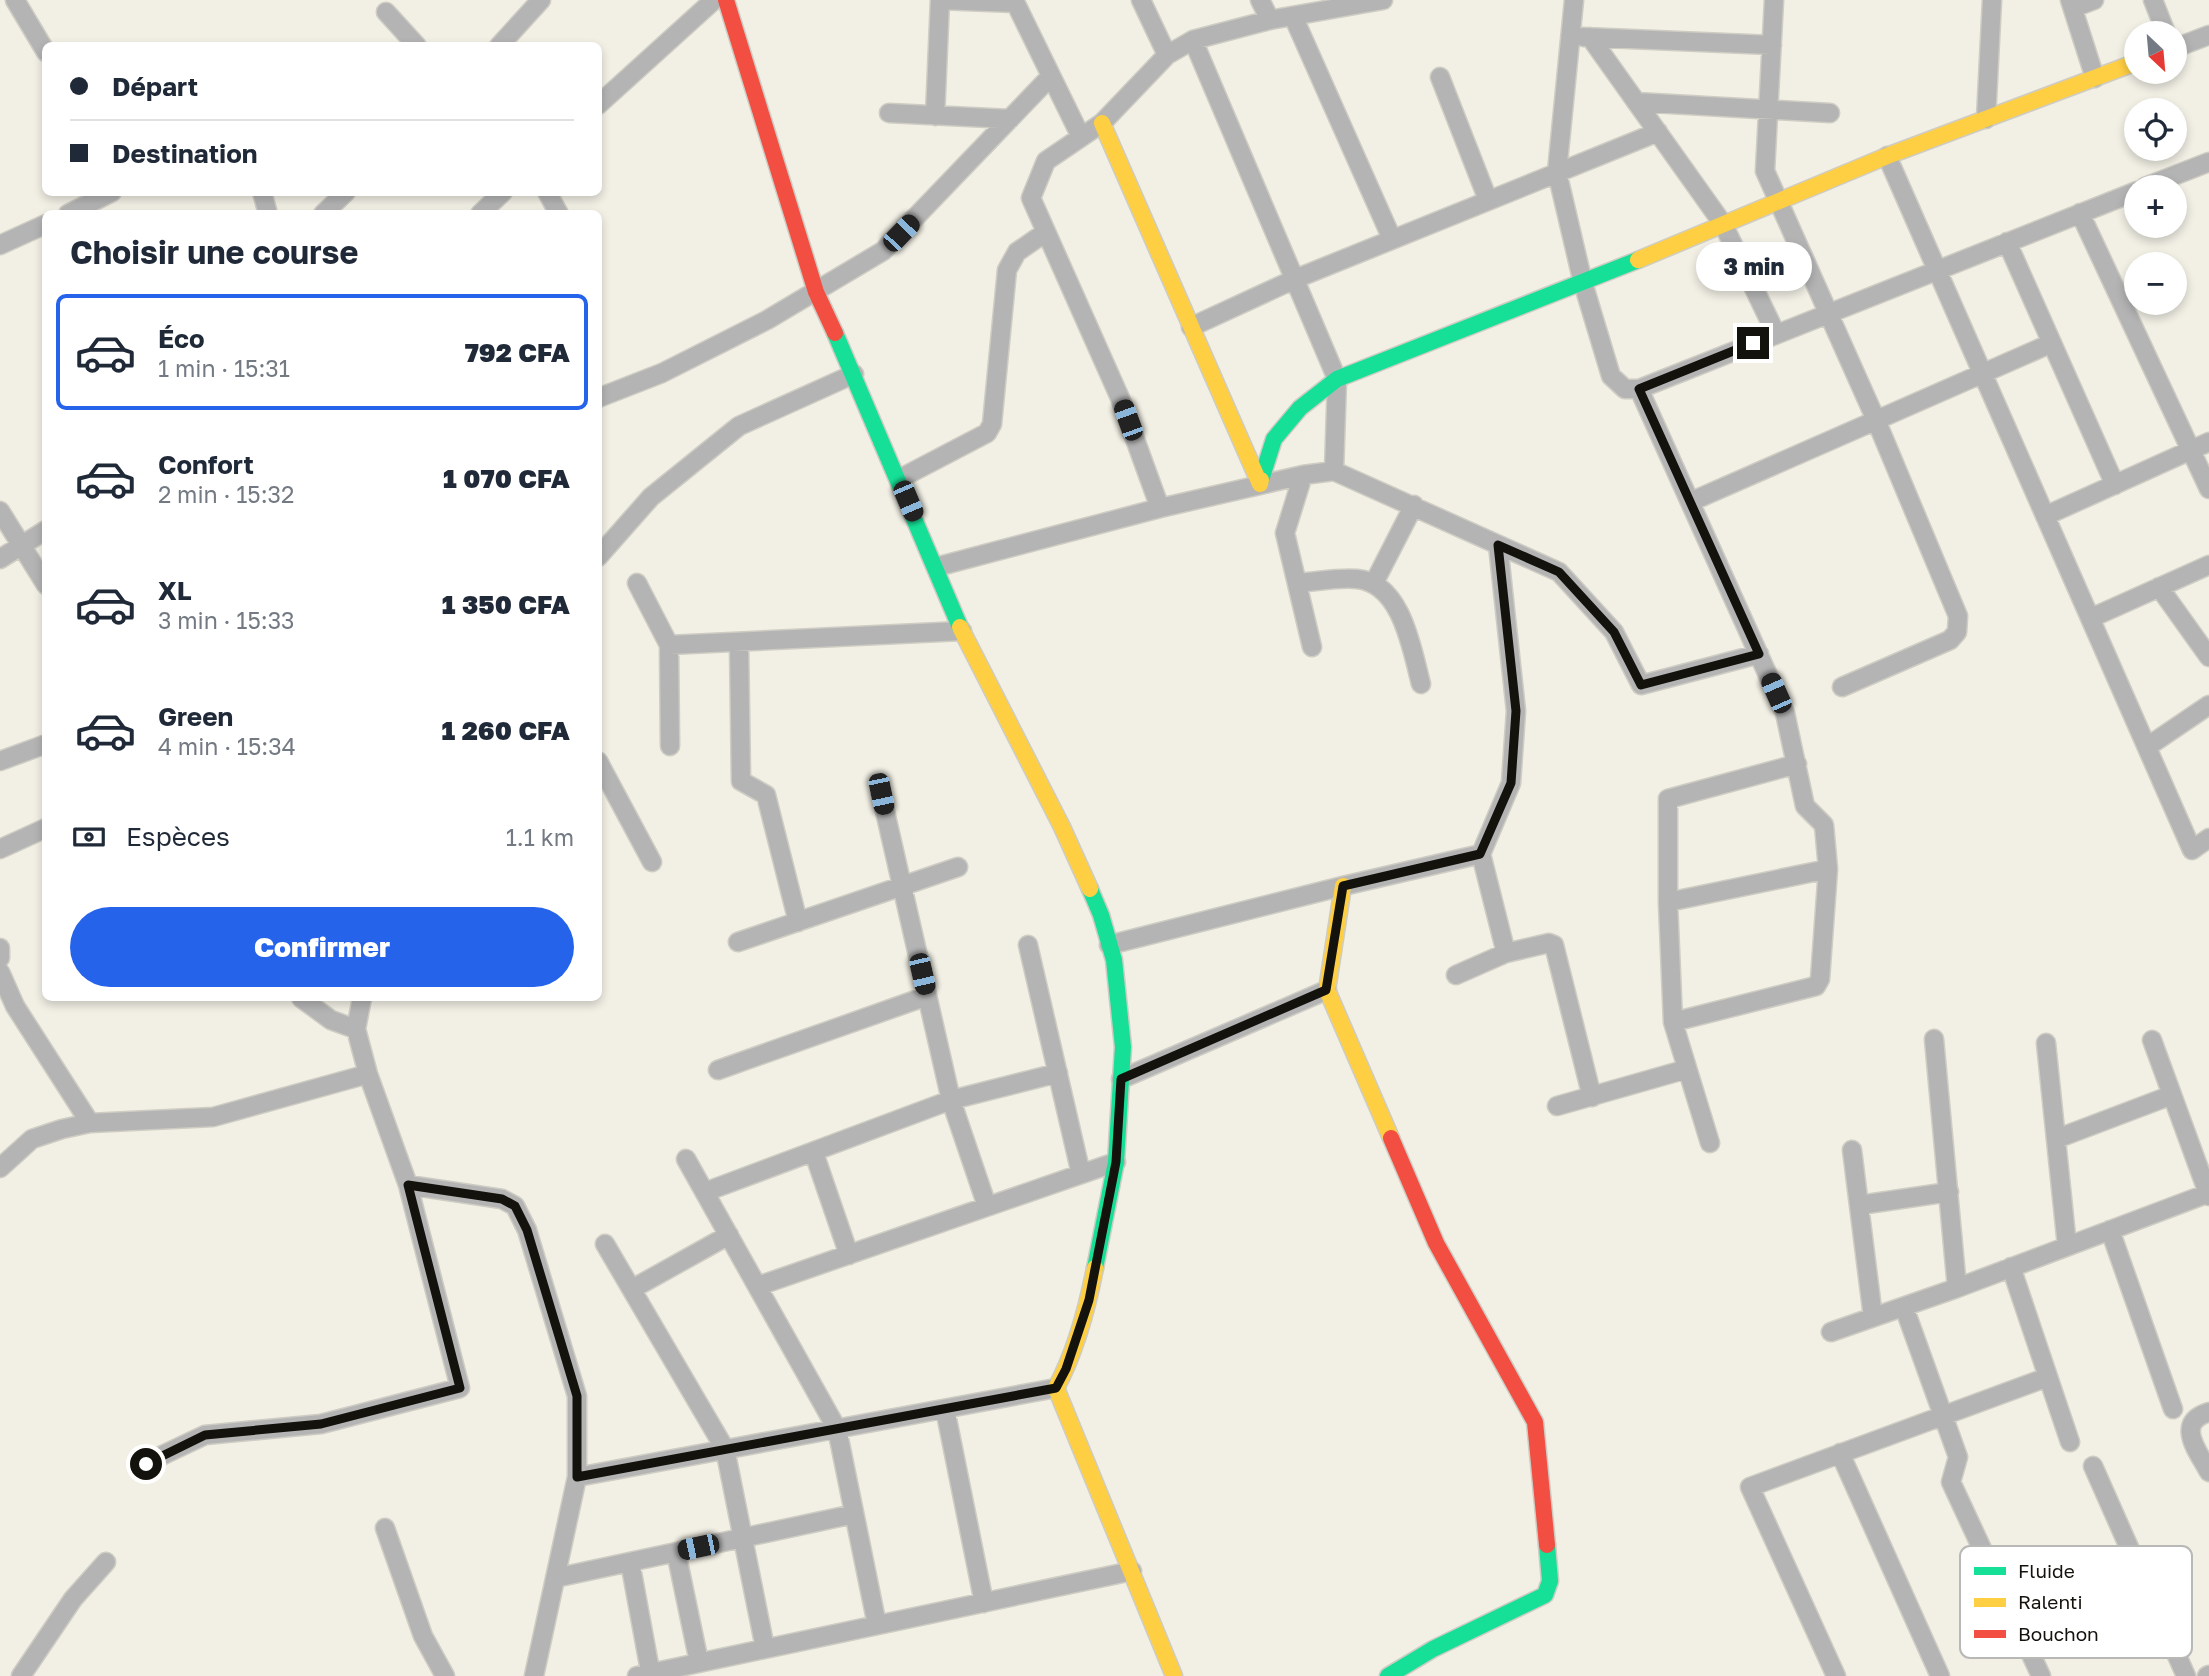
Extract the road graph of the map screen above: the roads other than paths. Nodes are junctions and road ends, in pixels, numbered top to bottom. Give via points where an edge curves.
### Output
1 (15, 0) edge
2 (541, 0) edge
3 (713, 0) edge
4 (726, 0) edge
5 (940, 0) edge
6 (1141, 0) edge
7 (1260, 0) edge
8 (1382, 0) edge
9 (1574, 0) edge
10 (1774, 0) edge
11 (1992, 0) edge
12 (2094, 0) edge
13 (2153, 0) edge
14 (1014, 2) edge
15 (2072, 4) edge
16 (386, 12) dead end
17 (1293, 16) junction
18 (1270, 20) junction
19 (2161, 21) edge
20 (2209, 36) edge
21 (1581, 37) junction
22 (1193, 40) junction
23 (413, 42) edge
24 (503, 42) edge
25 (2188, 43) edge
26 (1772, 44) junction
27 (42, 45) edge
28 (1167, 55) junction
29 (2124, 67) edge
30 (1051, 76) junction
31 (1440, 77) dead end
32 (2095, 78) junction
33 (602, 101) edge
34 (1636, 102) junction
35 (1768, 110) junction
36 (889, 113) dead end
37 (1830, 113) dead end
38 (935, 116) junction
39 (1010, 119) junction
40 (1986, 119) junction
41 (1102, 123) junction
42 (1658, 132) junction
43 (1081, 137) junction
44 (1887, 156) junction
45 (2209, 162) edge
46 (1557, 172) junction
47 (2176, 175) edge
48 (104, 196) edge
49 (342, 196) edge
50 (499, 196) edge
51 (2124, 196) edge
52 (1488, 200) junction
53 (1778, 201) junction
54 (76, 210) edge
55 (327, 210) edge
56 (484, 210) edge
57 (2080, 214) junction
58 (1723, 224) junction
59 (42, 226) edge
60 (1046, 232) junction
61 (1392, 239) junction
62 (2007, 242) junction
63 (0, 245) edge
64 (1937, 270) junction
65 (1295, 279) junction
66 (1583, 282) junction
67 (816, 292) junction
68 (1828, 313) junction
69 (1191, 327) junction
70 (1776, 334) junction
71 (2052, 343) junction
72 (1983, 373) junction
73 (854, 374) junction
74 (1337, 379) junction
75 (1639, 389) junction
76 (602, 396) edge
77 (1877, 420) junction
78 (2209, 442) edge
79 (2191, 450) junction
80 (1334, 471) junction
81 (1303, 475) junction
82 (899, 479) junction
83 (1260, 484) junction
84 (2115, 485) junction
85 (2209, 489) edge
86 (1690, 502) junction
87 (1413, 505) junction
88 (1160, 508) junction
89 (0, 510) edge
90 (2045, 516) junction
91 (42, 533) edge
92 (1498, 545) junction
93 (21, 546) junction
94 (602, 552) edge
95 (0, 559) edge
96 (2209, 565) edge
97 (936, 568) junction
98 (42, 579) edge
99 (637, 583) dead end
100 (1297, 583) junction
101 (1374, 583) junction
102 (2160, 587) junction
103 (2091, 618) junction
104 (962, 631) junction
105 (739, 643) junction
106 (669, 645) junction
107 (1312, 647) dead end
108 (1759, 654) junction
109 (2209, 657) edge
110 (1421, 684) dead end
111 (1842, 687) dead end
112 (2209, 705) edge
113 (42, 745) edge
114 (670, 746) dead end
115 (2147, 747) junction
116 (0, 761) edge
117 (1797, 764) junction
118 (602, 768) edge
119 (881, 794) dead end
120 (42, 830) edge
121 (2209, 838) edge
122 (0, 849) edge
123 (1480, 854) junction
124 (652, 862) dead end
125 (958, 867) dead end
126 (1828, 869) junction
127 (902, 886) junction
128 (1343, 886) junction
129 (1668, 902) junction
130 (798, 922) junction
131 (738, 942) dead end
132 (1109, 945) junction
133 (1028, 946) dead end
134 (0, 948) edge
135 (1506, 953) junction
136 (0, 957) edge
137 (0, 972) edge
138 (1455, 975) dead end
139 (1326, 990) junction
140 (927, 996) junction
141 (305, 1001) edge
142 (361, 1001) edge
143 (1673, 1023) junction
144 (356, 1029) junction
145 (1934, 1039) dead end
146 (2152, 1040) dead end
147 (2046, 1044) dead end
148 (1687, 1069) junction
149 (718, 1070) dead end
150 (1058, 1073) junction
151 (368, 1074) junction
152 (1121, 1079) junction
153 (2172, 1095) junction
154 (1592, 1097) junction
155 (951, 1100) junction
156 (1557, 1106) dead end
157 (90, 1123) junction
158 (2056, 1139) junction
159 (1710, 1143) dead end
160 (1852, 1150) dead end
161 (814, 1153) junction
162 (686, 1158) dead end
163 (1116, 1162) junction
164 (0, 1168) edge
165 (1081, 1174) junction
166 (408, 1185) junction
167 (705, 1192) junction
168 (1948, 1192) junction
169 (2209, 1194) edge
170 (1860, 1205) junction
171 (987, 1206) junction
172 (2110, 1230) junction
173 (729, 1235) junction
174 (605, 1244) dead end
175 (2067, 1246) junction
176 (849, 1255) junction
177 (2011, 1267) junction
178 (758, 1286) junction
179 (1957, 1288) junction
180 (632, 1290) junction
181 (1904, 1307) junction
182 (1873, 1317) junction
183 (1831, 1332) dead end
184 (2048, 1377) junction
185 (1056, 1388) junction
186 (945, 1409) junction
187 (2173, 1409) dead end
188 (2209, 1412) edge
189 (1944, 1415) junction
190 (837, 1429) junction
191 (2070, 1442) dead end
192 (725, 1449) junction
193 (1840, 1453) junction
194 (146, 1464) dead end
195 (2093, 1466) dead end
196 (2209, 1472) edge
197 (577, 1477) junction
198 (854, 1514) junction
199 (385, 1528) dead end
200 (743, 1538) junction
201 (1981, 1546) edge
202 (2128, 1546) edge
203 (676, 1552) junction
204 (630, 1562) junction
205 (106, 1563) dead end
206 (1132, 1571) junction
207 (555, 1578) junction
208 (984, 1603) junction
209 (877, 1625) junction
210 (765, 1648) junction
211 (2033, 1658) edge
212 (2178, 1658) edge
213 (699, 1662) junction
214 (646, 1675) edge
215 (1391, 1675) edge
216 (21, 1676) edge
217 (445, 1676) edge
218 (534, 1676) edge
219 (1174, 1676) edge
220 (1836, 1676) edge
221 (1940, 1676) edge
222 (2041, 1676) edge
223 (2186, 1676) edge

1 - 27 street
2 - 24 street
3 - 33 street
4 - 67 street
5 - 14 street
5 - 38 street
6 - 28 street
7 - 18 street
8 - 17 street
9 - 21 street
10 - 26 street
11 - 40 street
12 - 15 street
13 - 19 street
14 - 30 street
15 - 32 street
16 - 23 street
17 - 18 street
17 - 61 street
18 - 22 street
20 - 25 street
21 - 26 street
21 - 34 street
21 - 46 street
22 - 28 street
22 - 65 street
26 - 35 street
28 - 41 street
29 - 32 street
30 - 39 street
30 - 43 street
31 - 52 street
32 - 40 street
34 - 35 street
34 - 42 street
35 - 37 street
35 - 53 street via 1765,171
36 - 38 street
38 - 39 street
39 - 67 street via 883,251
40 - 44 street
41 - 43 street
41 - 69 street
42 - 46 street
42 - 58 street
43 - 60 street via 1046,161 1031,198
44 - 53 street
44 - 64 street
45 - 47 street
46 - 52 street
46 - 66 street
48 - 54 street
49 - 55 street
50 - 56 street
51 - 57 street
52 - 61 street
53 - 58 street
53 - 68 street
57 - 62 street
57 - 79 street
58 - 66 street
58 - 70 street
59 - 63 street
60 - 82 street via 1017,252 1007,270 988,433
60 - 88 street via 1120,398
61 - 65 street
62 - 64 street
62 - 71 street
64 - 68 street
64 - 72 street
65 - 69 street
65 - 74 street
66 - 74 street
66 - 75 street via 1611,376 1625,389
67 - 73 street
67 - 76 street via 662,373
68 - 70 street
68 - 77 street
69 - 83 street
70 - 75 street
71 - 72 street
71 - 84 street
72 - 77 street
72 - 90 street
73 - 82 street
73 - 94 street via 739,426 651,497
74 - 80 street
74 - 83 street via 1300,408 1275,439
75 - 86 street
77 - 86 street
77 - 111 street via 1958,616 1957,632 1950,640
78 - 79 street
79 - 84 street
79 - 85 street
80 - 81 street
80 - 87 street
81 - 83 street
81 - 100 street via 1285,533
82 - 97 street
83 - 88 street
84 - 90 street
86 - 108 street
87 - 92 street
87 - 101 street
88 - 97 street
89 - 93 street
90 - 103 street
91 - 93 street
92 - 108 street via 1559,572 1614,632 1641,685
92 - 123 street via 1516,711 1511,783
93 - 95 street
93 - 98 street
96 - 102 street
97 - 104 street
99 - 106 street
100 - 101 street via 1357,579
100 - 107 street
101 - 110 street via 1396,605
102 - 103 street
102 - 109 street
103 - 115 street
104 - 105 street
104 - 132 street via 1062,827 1101,915
105 - 106 street
105 - 130 street via 741,781 766,795
106 - 114 street
108 - 117 street via 1785,713
112 - 115 street
113 - 116 street
115 - 121 street via 2192,850
117 - 126 street via 1805,806 1824,825
117 - 129 street via 1668,799
118 - 124 street
119 - 127 street
120 - 122 street
123 - 128 street
123 - 135 street
125 - 127 street
126 - 129 street
126 - 143 street via 1821,979 1816,986
127 - 130 street
127 - 140 street
128 - 132 street
128 - 139 street
129 - 143 street
130 - 131 street
132 - 152 street via 1123,1047
133 - 150 street
134 - 136 street
135 - 138 street
135 - 154 street via 1554,945
137 - 157 street via 15,1006
139 - 152 street
139 - 215 street via 1436,1243 1535,1422 1550,1581 1545,1595 1433,1649
140 - 149 street
140 - 155 street
141 - 144 street via 331,1020
142 - 144 street
143 - 148 street
144 - 151 street
145 - 168 street
146 - 153 street
147 - 158 street
148 - 154 street
148 - 159 street
150 - 155 street
150 - 165 street
151 - 157 street via 213,1116
151 - 166 street
152 - 163 street
153 - 158 street
153 - 169 street
154 - 156 street
155 - 161 street
155 - 171 street
157 - 164 street via 32,1139
158 - 175 street
160 - 170 street
161 - 167 street
161 - 176 street
162 - 167 street
163 - 165 street
163 - 185 street via 1089,1300
165 - 171 street
166 - 194 street via 460,1388 321,1424 205,1435
166 - 197 street via 502,1199 515,1206 527,1230 577,1396
167 - 173 street
168 - 170 street
168 - 179 street
169 - 172 street
170 - 182 street
171 - 176 street
172 - 175 street
172 - 187 street
173 - 178 street
173 - 180 street
174 - 180 street
175 - 177 street
176 - 178 street
177 - 179 street
177 - 184 street
178 - 190 street
179 - 181 street
180 - 192 street
181 - 182 street
181 - 189 street
182 - 183 street
184 - 189 street
184 - 191 street
185 - 186 street
185 - 206 street
186 - 190 street
186 - 208 street
188 - 196 street via 2192,1423 2190,1435
189 - 193 street
189 - 201 street via 1958,1457 1951,1482
190 - 192 street
190 - 198 street
192 - 197 street
192 - 200 street
193 - 220 street via 1750,1487
193 - 221 street
195 - 202 street
197 - 207 street
198 - 200 street
198 - 209 street
199 - 217 street via 423,1636
200 - 203 street
200 - 210 street
203 - 204 street
203 - 213 street
204 - 207 street
204 - 214 street
205 - 216 street via 73,1599
206 - 208 street
206 - 219 street
207 - 218 street
208 - 209 street
209 - 210 street
210 - 213 street
211 - 222 street
212 - 223 street
213 - 214 street

